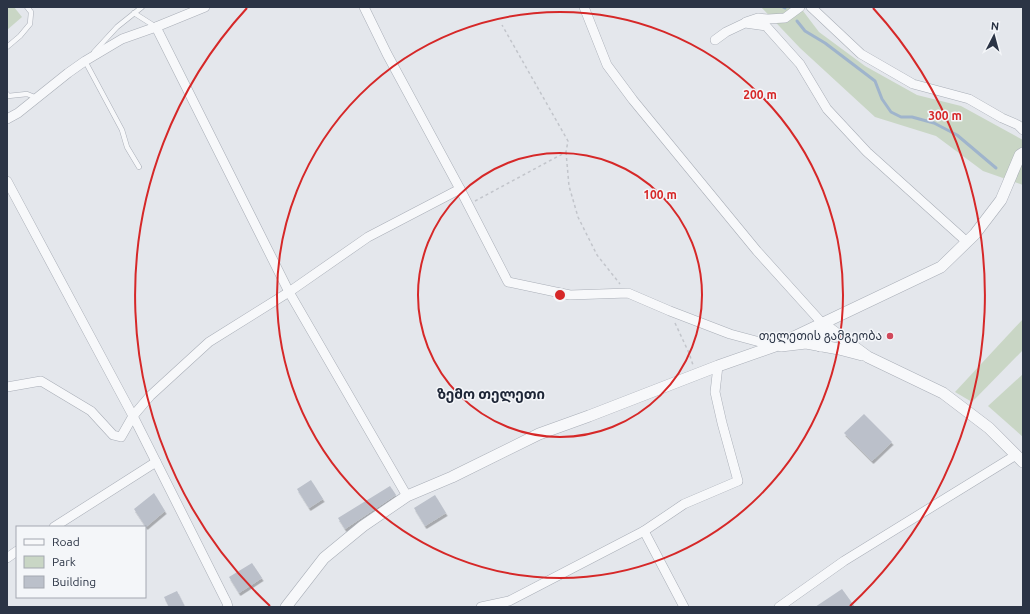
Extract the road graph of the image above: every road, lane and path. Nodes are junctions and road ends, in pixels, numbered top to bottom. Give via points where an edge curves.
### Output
1 (27, 7) edge
2 (142, 7) edge
3 (205, 7) edge
4 (364, 7) edge
5 (584, 7) edge
6 (800, 7) edge
7 (811, 7) edge
8 (134, 13) junction
9 (745, 23) junction
10 (502, 25) dead end
11 (156, 27) junction
12 (715, 40) dead end
13 (7, 47) edge
14 (85, 61) junction
15 (7, 96) edge
16 (37, 98) junction
17 (7, 120) edge
18 (1023, 130) edge
19 (566, 152) junction
20 (1023, 152) edge
21 (139, 167) dead end
22 (7, 181) edge
23 (460, 189) junction
24 (468, 204) junction
25 (967, 242) junction
26 (289, 292) junction
27 (628, 293) junction
28 (670, 311) junction
29 (822, 323) junction
30 (775, 346) junction
31 (820, 346) junction
32 (868, 357) junction
33 (718, 366) junction
34 (696, 375) junction
35 (7, 387) edge
36 (133, 416) junction
37 (1019, 459) edge
38 (156, 462) junction
39 (407, 496) junction
40 (56, 526) edge
41 (644, 531) junction
42 (16, 552) edge
43 (7, 558) edge
44 (228, 607) edge
45 (286, 607) edge
46 (481, 607) edge
47 (684, 607) edge
48 (779, 607) edge

1 - 13 lane via 31,12 30,24
2 - 8 lane
3 - 11 street
4 - 23 street
5 - 29 street via 607,65 633,100 757,251
6 - 9 street via 785,18 758,18
7 - 18 street via 861,54 913,84 969,99
8 - 11 lane
8 - 14 lane
9 - 12 street
9 - 25 street via 766,26 800,64 827,109 867,152
10 - 19 path via 568,141
11 - 14 street via 122,39
11 - 26 street
14 - 16 street
14 - 21 lane
15 - 16 lane via 27,94
16 - 17 street
19 - 24 path
19 - 27 path via 569,186 578,217 597,255
20 - 25 street via 1001,200
22 - 36 street
23 - 24 street
23 - 26 street via 368,237
24 - 27 street via 508,282 570,295
25 - 29 street via 941,266
26 - 36 street via 209,342 150,396
26 - 39 street
27 - 28 street
28 - 30 street via 730,334
28 - 34 path
29 - 30 street
29 - 31 street
29 - 32 street
30 - 31 street via 806,343
30 - 33 street
31 - 32 street
32 - 37 street via 943,392 989,428
33 - 34 street
33 - 41 street via 715,392 738,480 684,504
34 - 39 street via 539,434
35 - 36 street via 41,381 91,412 113,435 121,437
36 - 38 street
37 - 48 street via 844,561
38 - 40 street
38 - 44 street
39 - 45 street via 363,526 324,558
41 - 46 street via 509,601
41 - 47 street
42 - 43 street

